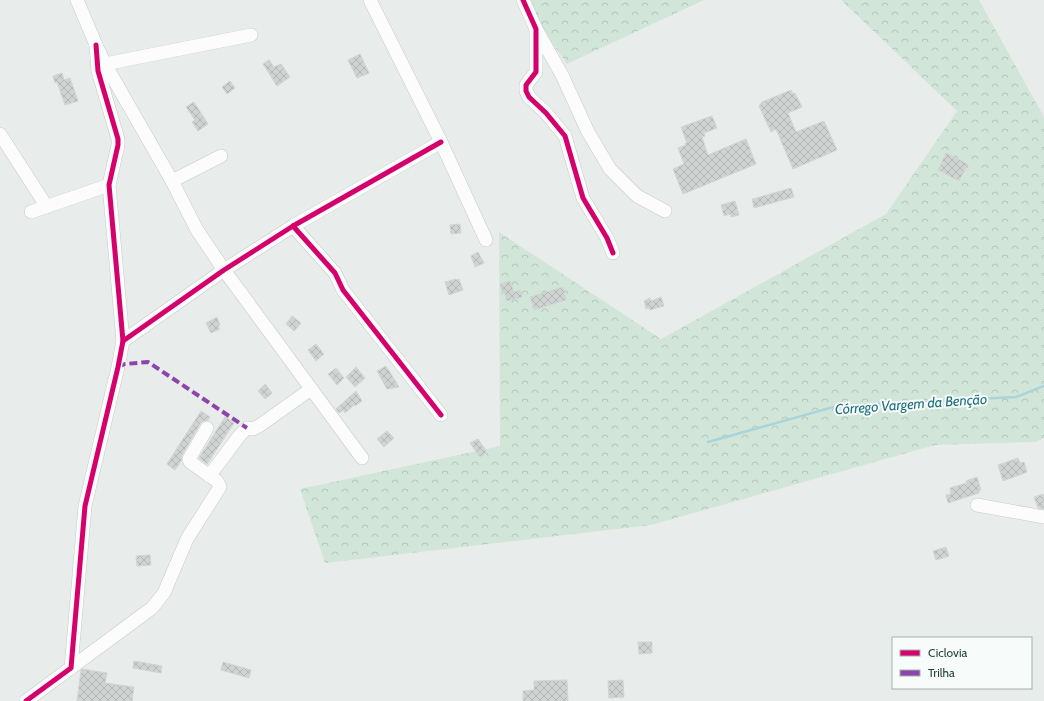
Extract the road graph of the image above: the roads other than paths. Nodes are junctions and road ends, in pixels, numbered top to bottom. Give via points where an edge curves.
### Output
1 (77, 0) edge
2 (370, 0) edge
3 (523, 0) edge
4 (536, 29) junction
5 (251, 35) dead end
6 (96, 45) junction
7 (105, 64) junction
8 (0, 134) edge
9 (441, 142) junction
10 (221, 156) dead end
11 (172, 181) junction
12 (109, 185) junction
13 (47, 207) junction
14 (665, 211) dead end
15 (31, 212) dead end
16 (293, 226) junction
17 (486, 240) dead end
18 (613, 253) dead end
19 (224, 270) junction
20 (123, 341) junction
21 (311, 389) junction
22 (441, 415) dead end
23 (207, 428) dead end
24 (362, 458) dead end
25 (209, 476) junction
26 (977, 505) dead end
27 (1044, 516) edge
28 (71, 668) junction
29 (26, 701) edge

1 - 6 street
2 - 9 street
3 - 4 street
4 - 14 street via 562,75 588,132 610,169 637,196
4 - 18 street via 536,72 528,82 526,90 529,97 565,136 583,198
5 - 7 street
6 - 7 street
6 - 12 street via 98,71 118,139
7 - 11 street
8 - 13 street
9 - 16 street
9 - 17 street
10 - 11 street
11 - 19 street via 197,230
12 - 13 street
12 - 20 street
13 - 15 street
16 - 19 street
16 - 22 street via 335,273 344,290
19 - 20 street
19 - 21 street
20 - 28 street via 85,506
21 - 24 street
21 - 25 street via 259,426 247,428
23 - 25 street via 189,459
25 - 28 street via 220,487 187,539 164,593 152,608
26 - 27 street
28 - 29 street

